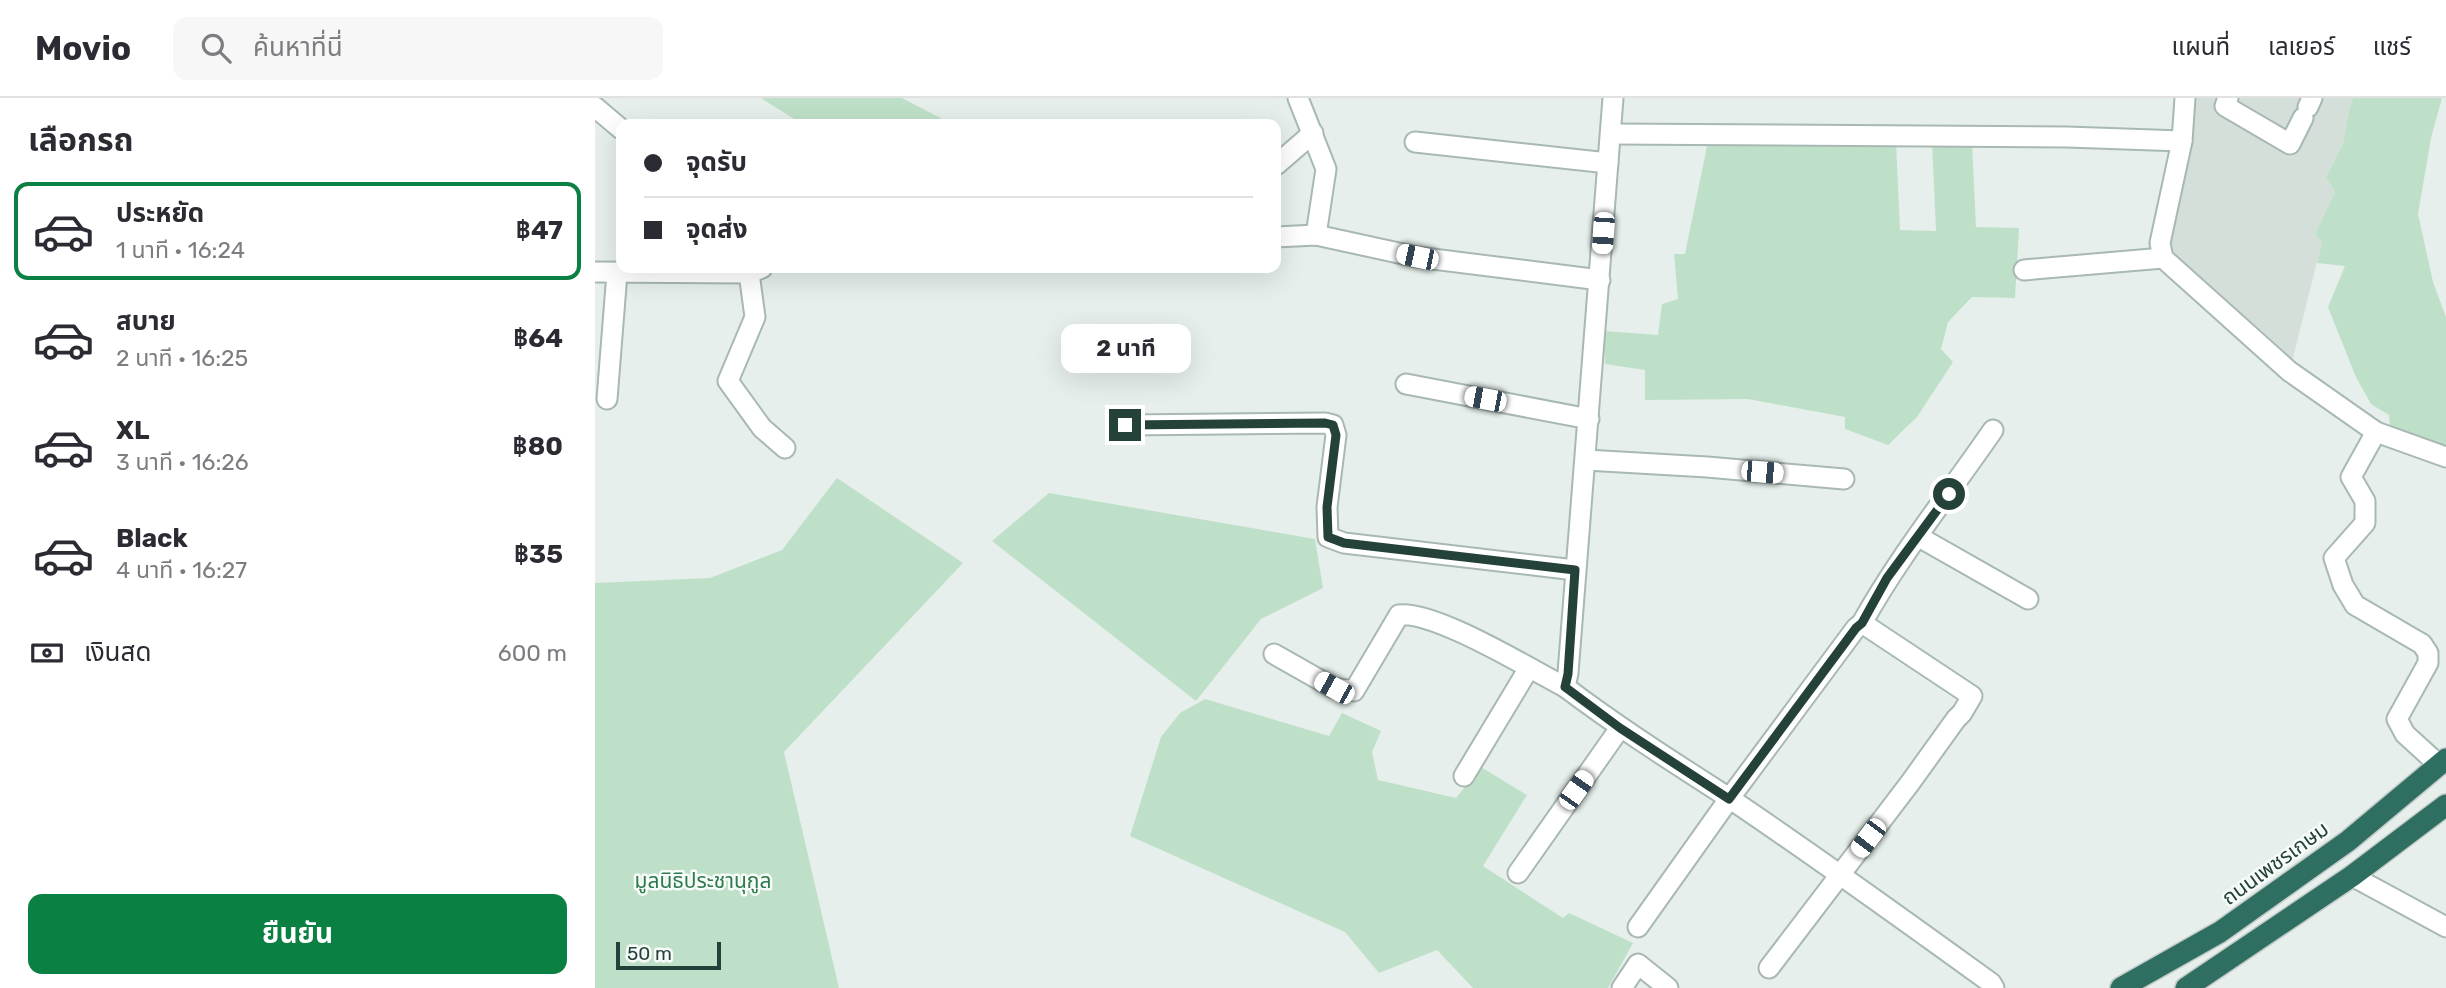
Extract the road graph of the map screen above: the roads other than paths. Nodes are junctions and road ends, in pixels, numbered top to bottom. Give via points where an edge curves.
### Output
1 (1298, 98) edge
2 (1613, 98) edge
3 (2185, 98) edge
4 (2228, 98) edge
5 (595, 107) edge
6 (2307, 108) edge
7 (616, 125) edge
8 (1313, 133) junction
9 (1611, 134) junction
10 (2182, 141) junction
11 (1415, 142) dead end
12 (1281, 161) edge
13 (1608, 163) junction
14 (1316, 235) junction
15 (1281, 237) edge
16 (2163, 258) junction
17 (2024, 270) dead end
18 (595, 272) edge
19 (616, 273) edge
20 (617, 273) edge
21 (755, 273) edge
22 (1600, 280) junction
23 (1406, 384) dead end
24 (607, 399) dead end
25 (1589, 419) junction
26 (1125, 425) dead end
27 (1993, 430) dead end
28 (2376, 432) junction
29 (785, 448) dead end
30 (2446, 457) edge
31 (1586, 460) junction
32 (1844, 479) dead end
33 (1919, 537) junction
34 (1575, 570) junction
35 (2028, 599) dead end
36 (1862, 623) junction
37 (1274, 654) dead end
38 (1529, 668) junction
39 (1565, 687) junction
40 (1620, 728) junction
41 (2443, 762) edge
42 (1464, 776) dead end
43 (1729, 799) junction
44 (2446, 805) edge
45 (1518, 873) dead end
46 (1841, 875) junction
47 (2352, 876) junction
48 (1638, 927) dead end
49 (2446, 927) edge
50 (1769, 968) dead end
51 (2194, 986) edge
52 (1622, 988) edge
53 (1668, 988) edge
54 (1994, 988) edge
55 (2120, 988) edge

1 - 8 street
2 - 9 street
3 - 10 street
4 - 6 street via 2225,106 2290,144
5 - 7 street
8 - 12 street
8 - 14 street via 1326,169
9 - 10 street
9 - 13 street
10 - 16 street via 2160,243
11 - 13 street
13 - 22 street
14 - 15 street
14 - 22 street via 1417,257
16 - 17 street
16 - 28 street via 2289,371
18 - 19 street
20 - 24 street
21 - 29 street via 755,317 728,382 762,428
22 - 25 street
23 - 25 street
25 - 31 street
26 - 34 street via 1333,425 1328,537 1344,543
27 - 33 street
28 - 30 street
28 - 41 street via 2351,477 2365,501 2365,523 2334,558 2355,605 2422,644 2428,653 2397,719 2405,734
31 - 32 street
31 - 34 street
33 - 35 street
33 - 36 street via 1887,578
34 - 39 street
36 - 43 street
36 - 46 street via 1972,696
37 - 38 street via 1334,688 1354,691 1399,615 1407,614 1431,619
38 - 39 street
38 - 42 street
39 - 40 street
40 - 43 street
40 - 45 street
41 - 55 highway, ถนนเพชรเกษม via 2348,841 2220,932
43 - 46 street
43 - 48 street
44 - 47 highway
46 - 50 street
46 - 54 street
47 - 49 street
47 - 51 highway
52 - 53 street via 1638,964

